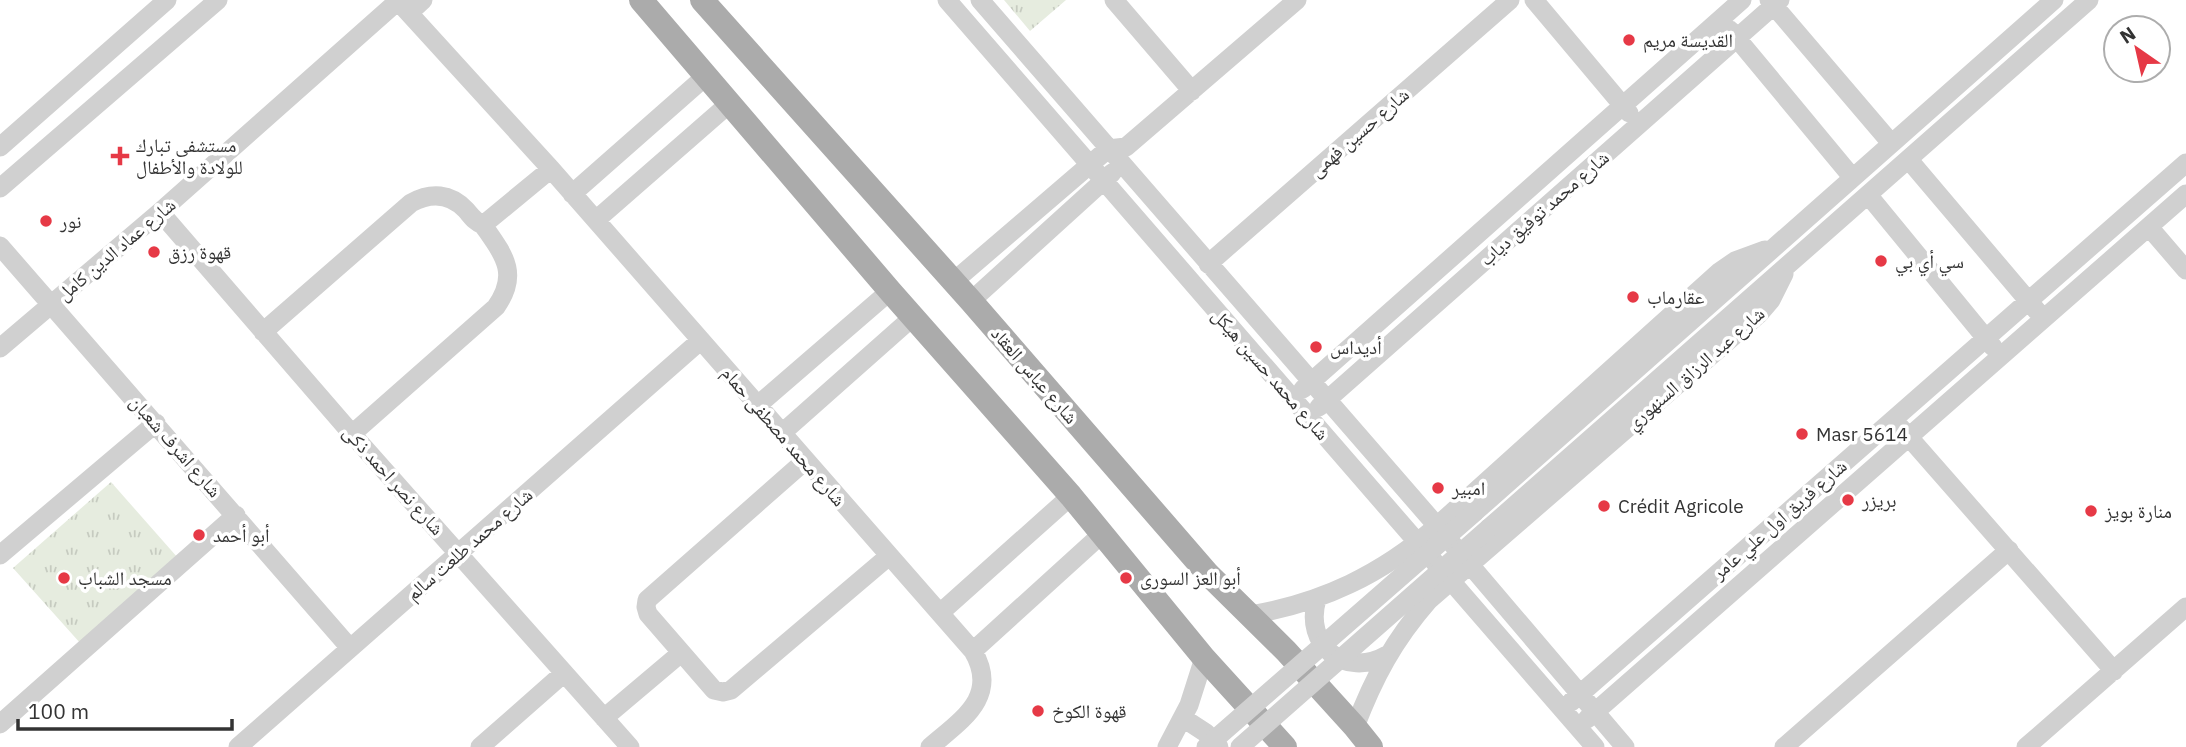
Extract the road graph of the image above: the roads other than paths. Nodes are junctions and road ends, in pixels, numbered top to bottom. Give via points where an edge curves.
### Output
1 (167, 0) edge
2 (218, 0) edge
3 (640, 0) edge
4 (702, 0) edge
5 (947, 0) edge
6 (980, 0) edge
7 (1114, 0) edge
8 (1297, 0) edge
9 (1510, 0) edge
10 (1534, 0) edge
11 (1742, 0) edge
12 (2054, 0) edge
13 (2089, 0) edge
14 (1774, 2) edge
15 (396, 3) edge
16 (1720, 19) junction
17 (1736, 38) junction
18 (105, 54) junction
19 (706, 76) junction
20 (77, 79) junction
21 (125, 80) junction
22 (1192, 91) junction
23 (730, 103) junction
24 (1622, 104) junction
25 (95, 106) junction
26 (1639, 124) junction
27 (1891, 143) junction
28 (0, 147) edge
29 (1119, 153) junction
30 (1909, 160) junction
31 (2186, 163) edge
32 (1089, 165) junction
33 (551, 169) junction
34 (1852, 177) junction
35 (1102, 181) junction
36 (0, 188) edge
37 (572, 194) junction
38 (2186, 194) edge
39 (1869, 196) junction
40 (160, 212) junction
41 (596, 220) junction
42 (483, 225) junction
43 (2149, 227) junction
44 (0, 246) edge
45 (1773, 248) junction
46 (1208, 264) junction
47 (1788, 266) junction
48 (2186, 270) edge
49 (953, 282) junction
50 (890, 291) junction
51 (971, 301) junction
52 (2028, 301) junction
53 (51, 304) junction
54 (914, 316) junction
55 (2044, 319) junction
56 (263, 332) junction
57 (1986, 338) junction
58 (701, 340) junction
59 (0, 348) edge
60 (2001, 356) junction
61 (1311, 382) junction
62 (1292, 399) junction
63 (1326, 400) junction
64 (758, 405) junction
65 (1308, 417) junction
66 (1893, 418) junction
67 (156, 423) junction
68 (782, 433) junction
69 (352, 434) junction
70 (1909, 436) junction
71 (806, 460) junction
72 (1071, 496) junction
73 (236, 514) junction
74 (1437, 526) junction
75 (1103, 533) junction
76 (1418, 543) junction
77 (2009, 550) junction
78 (459, 553) junction
79 (0, 555) edge
80 (889, 556) junction
81 (1469, 564) junction
82 (1451, 580) junction
83 (1317, 599) junction
84 (2186, 607) edge
85 (940, 613) junction
86 (1250, 615) junction
87 (350, 648) junction
88 (973, 651) junction
89 (681, 653) junction
90 (1387, 655) junction
91 (1204, 658) junction
92 (2114, 671) junction
93 (564, 673) junction
94 (1581, 694) junction
95 (1563, 709) junction
96 (1596, 710) junction
97 (604, 718) junction
98 (1183, 719) junction
99 (0, 724) edge
100 (1578, 726) junction
101 (1355, 727) junction
102 (238, 747) edge
103 (480, 747) edge
104 (629, 747) edge
105 (930, 747) edge
106 (1167, 747) edge
107 (1206, 747) edge
108 (1219, 747) edge
109 (1240, 747) edge
110 (1285, 747) edge
111 (1371, 747) edge
112 (1595, 747) edge
113 (1625, 747) edge
114 (1784, 747) edge
115 (2026, 747) edge

1 - 18 street
2 - 21 street
3 - 19 main road
4 - 49 main road, شارع عباس العقاد
5 - 32 street, شارع محمد حسين هيكل
6 - 29 street, شارع محمد حسين هيكل
7 - 22 street
8 - 22 street
9 - 46 street, شارع حسين فهمى
10 - 24 street
11 - 16 street, شارع محمد توفيق دياب
12 - 27 street
13 - 30 street, شارع عبد الرزاق السنهوري
14 - 17 street, شارع محمد توفيق دياب
14 - 27 street
15 - 33 street, شارع محمد مصطفى حمام
15 - 40 street, شارع عماد الدين كامل
16 - 17 street
16 - 24 street, شارع محمد توفيق دياب
17 - 26 street, شارع محمد توفيق دياب
17 - 34 street
18 - 20 street
18 - 21 street via 110,73
19 - 23 main road
19 - 37 street
20 - 25 street via 93,92
20 - 28 street
21 - 25 street
22 - 29 street
23 - 41 street
23 - 50 main road
24 - 26 street
24 - 61 street, شارع محمد توفيق دياب
25 - 36 street
26 - 63 street, شارع محمد توفيق دياب
27 - 34 street
29 - 32 street
29 - 35 street
29 - 46 street, شارع محمد حسين هيكل
30 - 39 street, شارع عبد الرزاق السنهوري
30 - 52 street
31 - 52 street, شارع فريق اول علي عامر
32 - 35 street, شارع محمد حسين هيكل
32 - 49 street
33 - 37 street, شارع محمد مصطفى حمام
33 - 42 street
34 - 45 street
35 - 51 street
35 - 62 street, شارع محمد حسين هيكل
37 - 41 street, شارع محمد مصطفى حمام
38 - 43 street, شارع فريق اول علي عامر
39 - 47 street, شارع عبد الرزاق السنهوري
39 - 57 street
40 - 53 street, شارع عماد الدين كامل
40 - 56 street, شارع نصر احمد ذكى
41 - 58 street, شارع محمد مصطفى حمام
42 - 56 street via 445,196 421,197
42 - 69 street via 507,262 508,281 502,299
43 - 48 street
43 - 55 street, شارع فريق اول علي عامر
44 - 53 street, شارع اشرف شعبان
45 - 74 street via 1753,252 1719,272
45 - 107 street, bridge
46 - 61 street, شارع محمد حسين هيكل
47 - 81 street, شارع عبد الرزاق السنهوري via 1759,314
47 - 109 street, bridge
49 - 51 main road, شارع عباس العقاد
50 - 54 main road
50 - 64 street
51 - 86 main road, شارع عباس العقاد via 1208,574
52 - 55 street
52 - 57 street, شارع فريق اول علي عامر
53 - 59 street, شارع عماد الدين كامل
53 - 67 street, شارع اشرف شعبان
54 - 68 street
54 - 72 main road
55 - 60 street, شارع فريق اول علي عامر
56 - 69 street, شارع نصر احمد ذكى
57 - 60 street
57 - 66 street, شارع فريق اول علي عامر
58 - 64 street, شارع محمد مصطفى حمام
58 - 78 street, شارع محمد طلعت سالم
60 - 70 street, شارع فريق اول علي عامر
61 - 62 street, شارع محمد توفيق دياب
61 - 63 street, شارع محمد حسين هيكل
62 - 65 street, شارع محمد حسين هيكل
63 - 65 street, شارع محمد توفيق دياب
63 - 74 street, شارع محمد حسين هيكل
64 - 68 street, شارع محمد مصطفى حمام
65 - 76 street, شارع محمد حسين هيكل
66 - 70 street
66 - 94 street, شارع فريق اول علي عامر
67 - 73 street, شارع اشرف شعبان
67 - 79 street
68 - 71 street, شارع محمد مصطفى حمام
69 - 78 street, شارع نصر احمد ذكى
70 - 77 street
70 - 96 street, شارع فريق اول علي عامر
71 - 80 street, شارع محمد مصطفى حمام
71 - 89 street via 647,600 648,614
72 - 75 main road
72 - 85 street
73 - 87 street, شارع اشرف شعبان
73 - 99 street
74 - 76 street
74 - 81 street, شارع محمد حسين هيكل
75 - 88 street
75 - 91 main road
76 - 82 street, شارع محمد حسين هيكل
76 - 83 street via 1375,572
77 - 92 street
77 - 114 street
78 - 87 street, شارع محمد طلعت سالم
78 - 93 street, شارع نصر احمد ذكى
80 - 85 street, شارع محمد مصطفى حمام
80 - 89 street via 732,690 714,690
81 - 82 street, شارع عبد الرزاق السنهوري
81 - 94 street, شارع محمد حسين هيكل
82 - 90 street, شارع عبد الرزاق السنهوري via 1416,615
82 - 95 street, شارع محمد حسين هيكل
83 - 86 street
83 - 90 street via 1314,626 1328,650 1352,663
84 - 92 street
85 - 88 street, شارع محمد مصطفى حمام
86 - 101 main road, شارع عباس العقاد
87 - 102 street, شارع محمد طلعت سالم
88 - 105 street via 981,669 979,697 968,714
89 - 97 street
90 - 101 street, شارع عبد الرزاق السنهوري
91 - 98 street
91 - 110 main road
92 - 115 street
93 - 97 street, شارع نصر احمد ذكى
93 - 103 street
94 - 95 street, شارع فريق اول علي عامر
94 - 96 street, شارع محمد حسين هيكل
95 - 100 street, شارع محمد حسين هيكل
96 - 100 street, شارع فريق اول علي عامر
96 - 113 street, شارع محمد حسين هيكل
97 - 104 street, شارع نصر احمد ذكى
98 - 106 street
98 - 108 street
100 - 112 street, شارع محمد حسين هيكل
101 - 111 main road, شارع عباس العقاد

